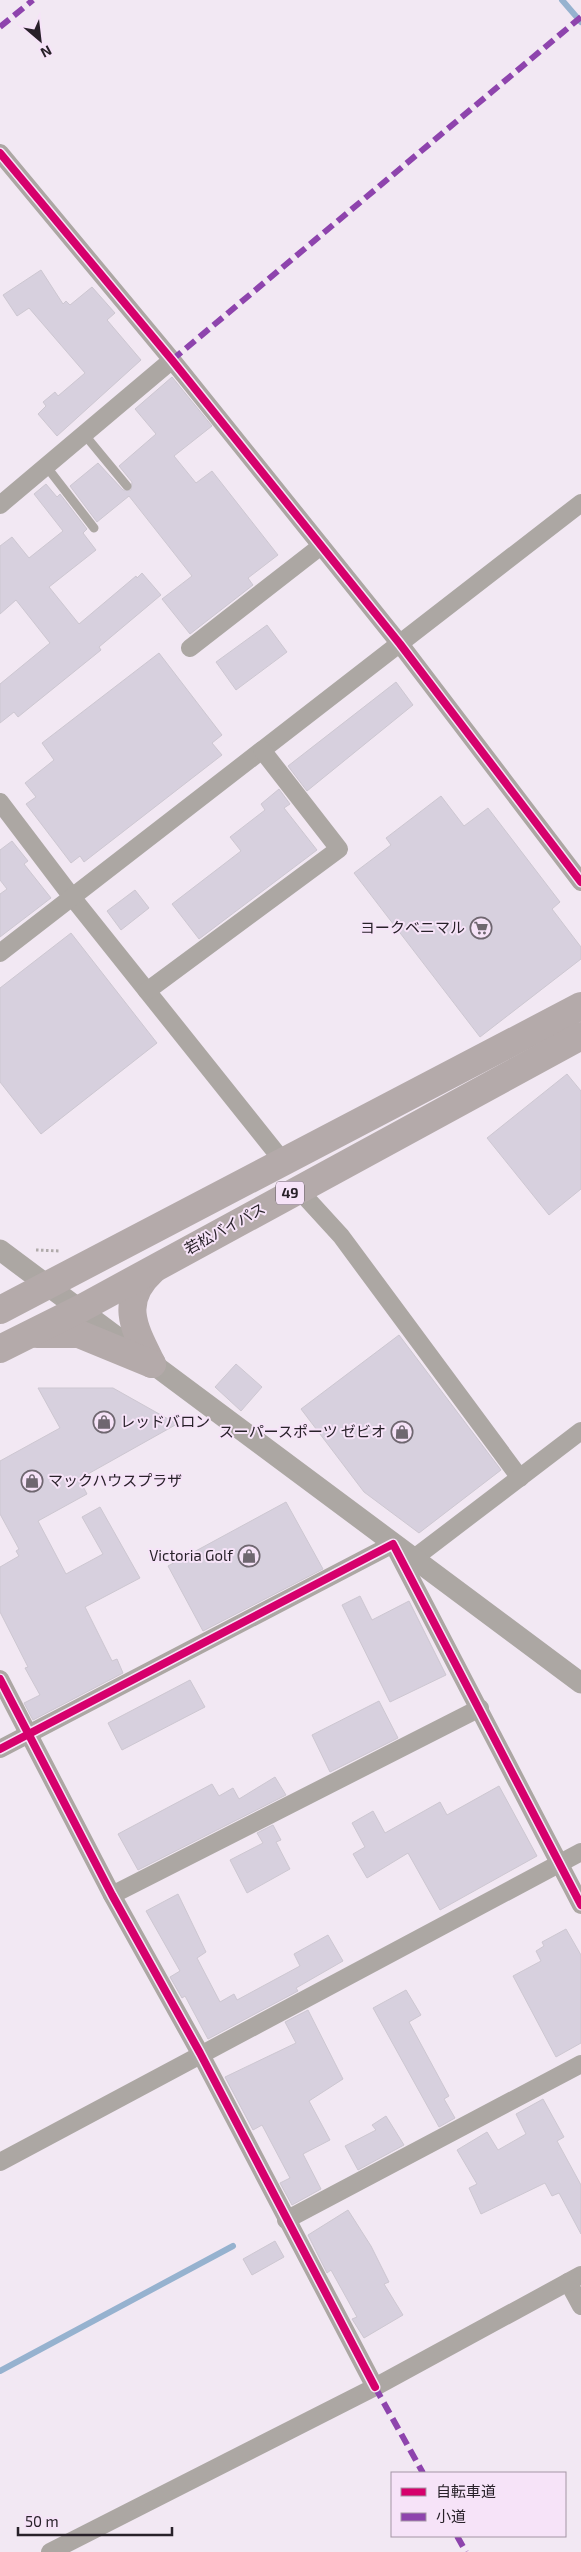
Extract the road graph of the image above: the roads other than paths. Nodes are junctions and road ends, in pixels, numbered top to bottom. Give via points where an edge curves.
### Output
1 (1, 157) edge
2 (172, 360) junction
3 (84, 434) junction
4 (46, 466) junction
5 (127, 486) dead end
6 (581, 503) edge
7 (0, 504) edge
8 (94, 528) dead end
9 (321, 546) junction
10 (400, 644) junction
11 (190, 648) dead end
12 (262, 750) junction
13 (1, 805) edge
14 (581, 882) edge
15 (72, 897) junction
16 (0, 954) edge
17 (147, 991) junction
18 (581, 1006) edge
19 (581, 1036) edge
20 (282, 1160) junction
21 (298, 1189) junction
22 (0, 1250) edge
23 (156, 1267) junction
24 (47, 1286) junction
25 (80, 1309) junction
26 (0, 1310) edge
27 (26, 1336) junction
28 (0, 1350) edge
29 (152, 1364) junction
30 (581, 1431) edge
31 (520, 1478) junction
32 (392, 1544) junction
33 (413, 1560) junction
34 (0, 1679) edge
35 (581, 1683) edge
36 (480, 1708) junction
37 (29, 1733) junction
38 (0, 1749) edge
39 (581, 1852) edge
40 (558, 1864) junction
41 (112, 1895) junction
42 (581, 1906) edge
43 (200, 2053) junction
44 (581, 2064) edge
45 (0, 2162) edge
46 (286, 2220) junction
47 (575, 2278) edge
48 (581, 2306) edge
49 (375, 2386) junction
50 (50, 2552) edge

1 - 2 street
2 - 3 street
2 - 9 street
3 - 4 street
3 - 5 lane
4 - 7 street
4 - 8 lane
6 - 10 street
9 - 10 street
9 - 11 street
10 - 12 street
10 - 14 street
12 - 15 street
12 - 17 street via 339,849
13 - 15 street
15 - 16 street
15 - 17 street
17 - 20 street
18 - 20 highway, 49
19 - 21 highway, 若松バイパス / 49
20 - 24 highway, 49
21 - 23 highway, 若松バイパス / 49
21 - 31 street via 341,1236
22 - 24 street
23 - 25 highway, 若松バイパス / 49
23 - 29 highway via 140,1284 131,1311
24 - 25 street
24 - 26 highway, 49
25 - 27 highway, 若松バイパス / 49
25 - 29 street
27 - 28 highway, 若松バイパス / 49
27 - 29 highway via 80,1334
29 - 32 street
30 - 31 street
31 - 33 street
32 - 33 street
32 - 36 street
32 - 37 street
33 - 35 street
34 - 37 street
36 - 40 street
36 - 41 street
37 - 38 street
37 - 41 street
39 - 40 street
40 - 42 street
40 - 43 street
41 - 43 street
43 - 45 street
43 - 46 street
44 - 46 street
46 - 49 street
47 - 48 street
47 - 49 street
49 - 50 street

